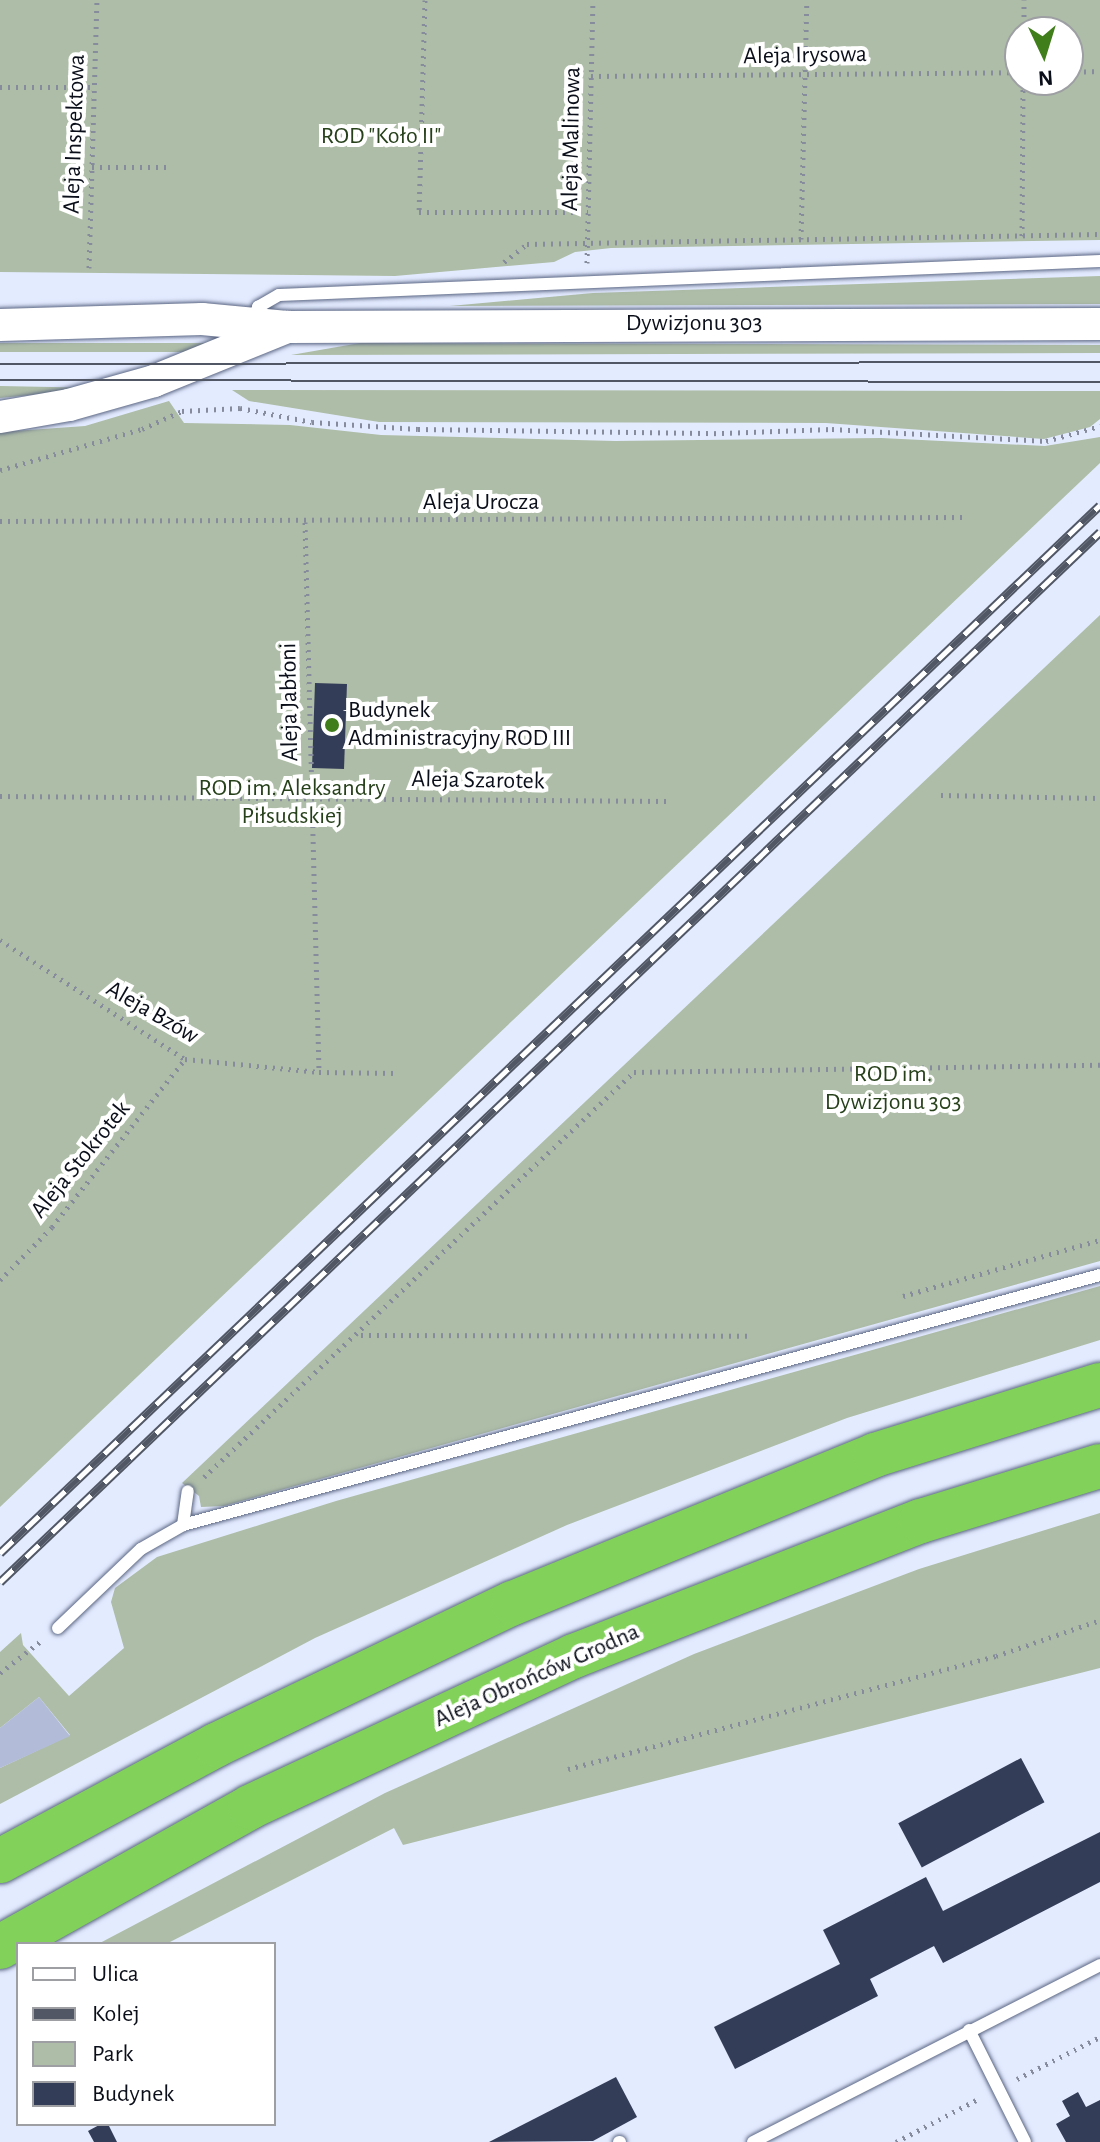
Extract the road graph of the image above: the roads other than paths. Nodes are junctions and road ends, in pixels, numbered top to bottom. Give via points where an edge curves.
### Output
1 (1100, 261) edge
2 (1100, 324) edge
3 (0, 325) edge
4 (253, 332) junction
5 (0, 417) edge
6 (1100, 1275) edge
7 (1100, 1385) edge
8 (1100, 1466) edge
9 (188, 1491) road end
10 (183, 1525) junction
11 (58, 1628) road end
12 (0, 1861) edge
13 (0, 1947) edge
14 (1100, 1965) edge
15 (969, 2030) junction
16 (1019, 2140) edge
17 (753, 2142) edge

1 - 4 lane via 279,295 258,307
2 - 4 street, Dywizjonu 303 via 287,327
3 - 4 street, Dywizjonu 303
4 - 5 street, Dywizjonu 303 via 209,363
6 - 10 lane
7 - 12 highway via 875,1455 513,1603 216,1745
8 - 13 highway, Aleja Obrońców Grodna via 921,1521 574,1656 250,1807
9 - 10 lane
10 - 11 lane via 141,1549
14 - 15 lane
15 - 16 lane
15 - 17 lane

